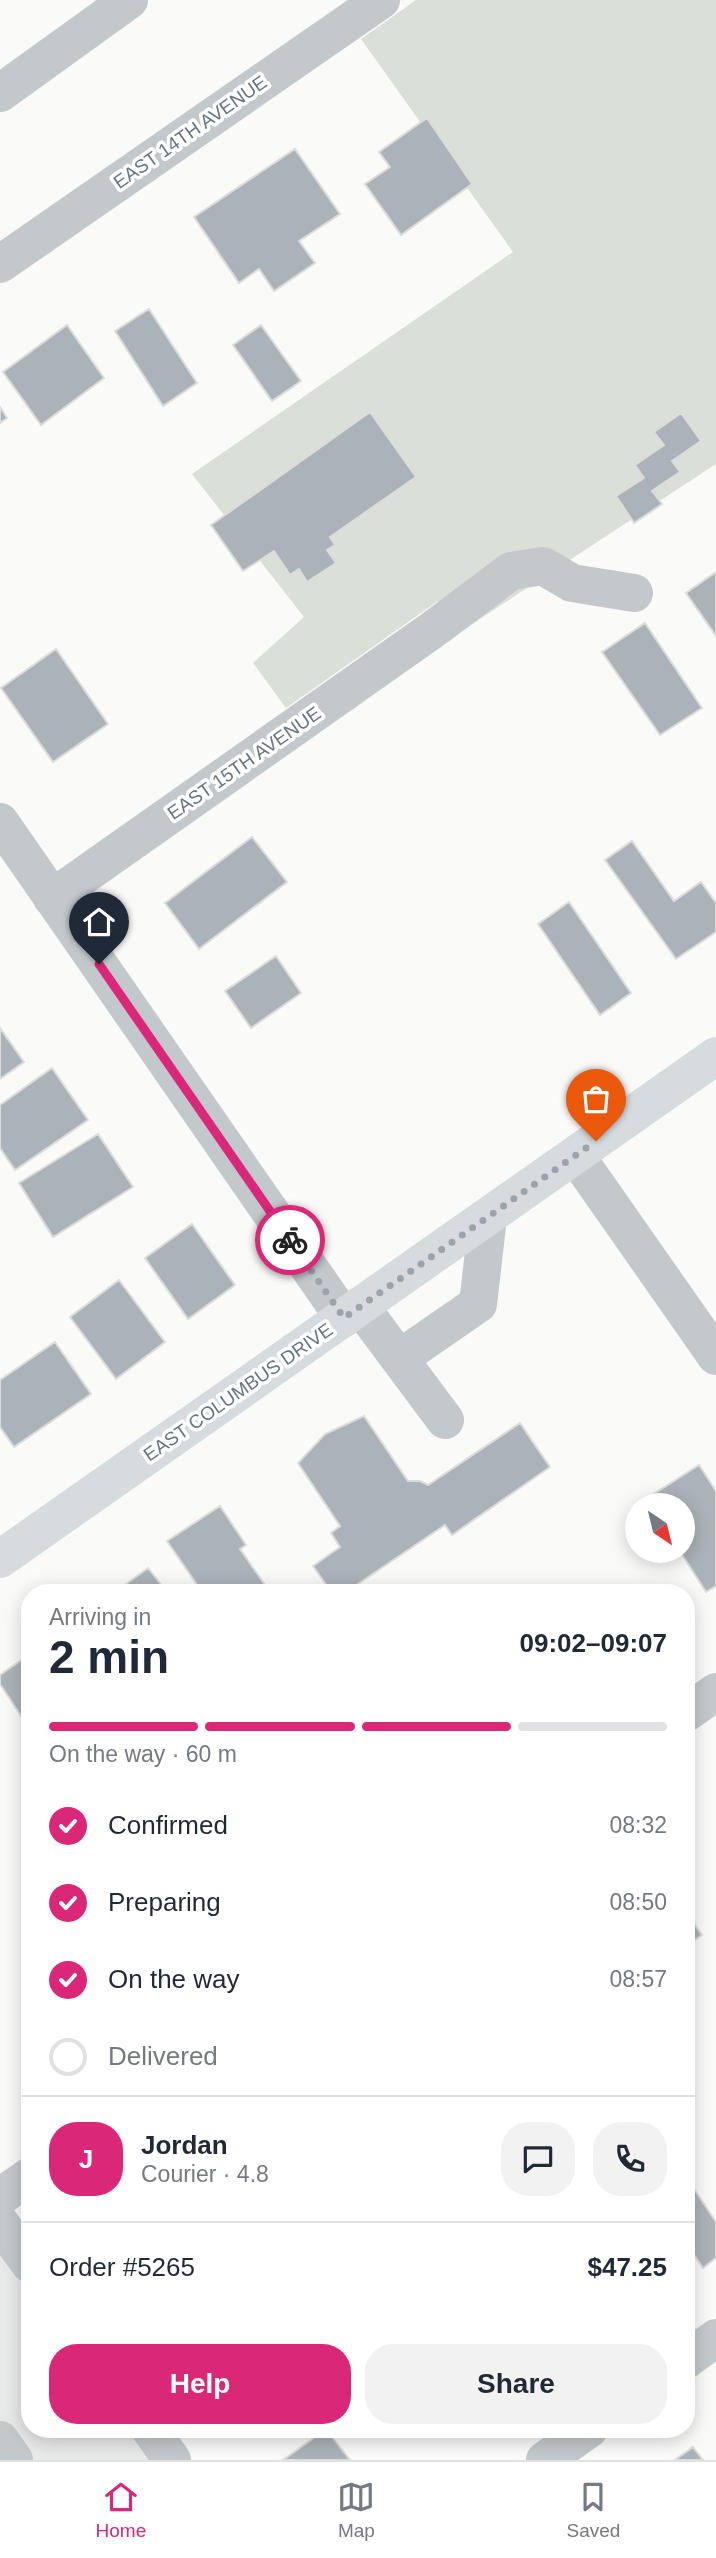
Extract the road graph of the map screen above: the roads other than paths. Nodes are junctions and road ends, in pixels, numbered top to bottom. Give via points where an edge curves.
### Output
1 (129, 0) edge
2 (381, 0) edge
3 (1, 91) edge
4 (0, 264) edge
5 (634, 593) dead end
6 (0, 822) edge
7 (52, 898) junction
8 (716, 1056) edge
9 (576, 1156) junction
10 (488, 1217) junction
11 (352, 1312) junction
12 (716, 1356) edge
13 (400, 1358) junction
14 (445, 1420) dead end
15 (4, 1548) edge
16 (716, 1692) edge
17 (695, 1707) edge
18 (21, 2182) edge
19 (0, 2197) edge
20 (0, 2223) edge
21 (21, 2252) edge
22 (716, 2338) edge
23 (695, 2353) edge
24 (156, 2438) edge
25 (576, 2438) edge
26 (0, 2440) edge
27 (14, 2460) edge
28 (172, 2460) edge
29 (545, 2460) edge

1 - 3 street
2 - 4 street, EAST 14TH AVENUE
5 - 7 street, EAST 15TH AVENUE via 572,583 543,566 511,571
6 - 7 street
7 - 11 street
8 - 9 main road, EAST COLUMBUS DRIVE
9 - 10 main road, EAST COLUMBUS DRIVE
9 - 12 street
10 - 11 main road, EAST COLUMBUS DRIVE
10 - 13 street via 478,1304
11 - 13 street
11 - 15 main road, EAST COLUMBUS DRIVE
13 - 14 street
16 - 17 street
18 - 19 street
20 - 21 street
22 - 23 street
24 - 28 street
25 - 29 street
26 - 27 street

